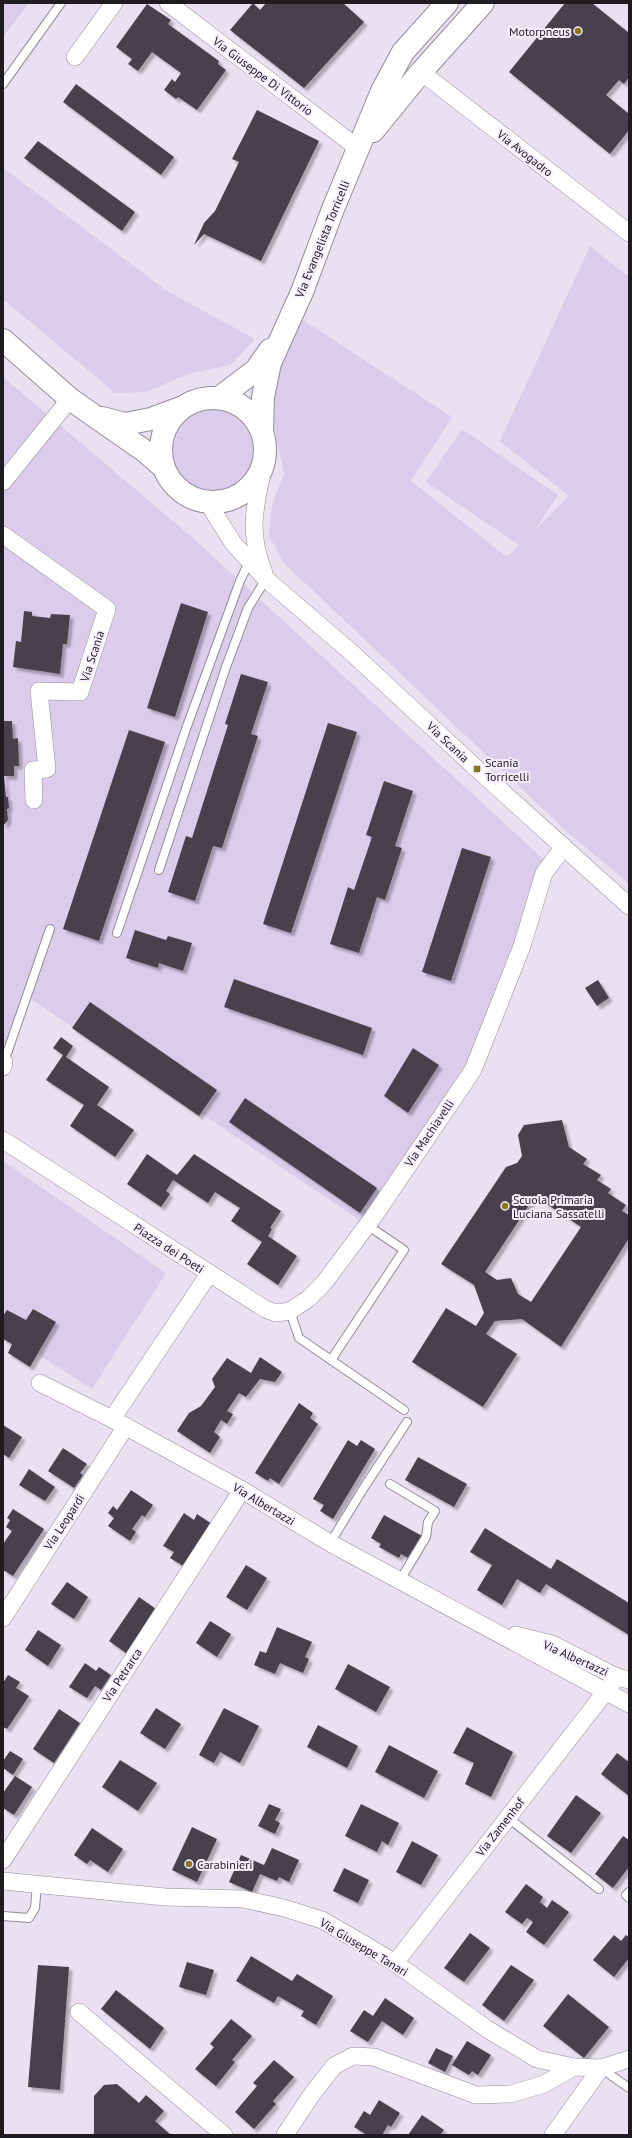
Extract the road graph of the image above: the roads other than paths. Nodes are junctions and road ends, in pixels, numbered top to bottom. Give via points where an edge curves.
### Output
1 (61, 3) edge
2 (114, 3) edge
3 (168, 3) edge
4 (447, 3) edge
5 (483, 3) edge
6 (75, 57) dead end
7 (421, 72) junction
8 (3, 84) edge
9 (358, 149) junction
10 (629, 233) edge
11 (284, 329) junction
12 (3, 340) edge
13 (219, 398) junction
14 (70, 399) junction
15 (183, 407) junction
16 (92, 415) junction
17 (262, 430) junction
18 (163, 467) junction
19 (262, 469) junction
20 (3, 482) edge
21 (208, 503) junction
22 (3, 535) edge
23 (252, 556) junction
24 (266, 579) junction
25 (34, 800) dead end
26 (564, 847) junction
27 (159, 870) dead end
28 (629, 906) edge
29 (50, 929) dead end
30 (117, 933) dead end
31 (4, 1065) edge
32 (3, 1140) edge
33 (367, 1226) junction
34 (209, 1274) junction
35 (290, 1311) junction
36 (331, 1360) junction
37 (40, 1383) dead end
38 (404, 1410) dead end
39 (119, 1422) junction
40 (407, 1422) dead end
41 (390, 1484) dead end
42 (242, 1490) junction
43 (330, 1543) junction
44 (400, 1580) junction
45 (3, 1618) edge
46 (488, 1627) junction
47 (623, 1678) edge
48 (605, 1691) junction
49 (629, 1704) edge
50 (507, 1817) junction
51 (3, 1860) edge
52 (3, 1881) edge
53 (37, 1884) junction
54 (599, 1889) dead end
55 (629, 1892) edge
56 (629, 1898) edge
57 (3, 1916) edge
58 (395, 1962) junction
59 (79, 2012) dead end
60 (629, 2059) edge
61 (574, 2067) junction
62 (601, 2068) junction
63 (629, 2088) edge
64 (224, 2135) edge
65 (285, 2135) edge
66 (554, 2135) edge

1 - 8 lane
2 - 6 street
3 - 9 street, Via Giuseppe Di Vittorio
4 - 9 main road, Via Evangelista Torricelli via 403,52 382,91
5 - 7 main road, Via Evangelista Torricelli
7 - 9 main road, Via Evangelista Torricelli
7 - 10 street, Via Avogadro
9 - 11 main road, Via Evangelista Torricelli via 302,292
11 - 13 main road, Via Evangelista Torricelli via 256,370
11 - 17 main road, Via Evangelista Torricelli via 270,363 263,397
12 - 14 main road
13 - 15 main road via 200,400
13 - 17 main road via 244,408
14 - 16 main road
14 - 20 street
15 - 16 main road via 151,419 125,424
15 - 18 main road via 171,419 163,434 160,450
16 - 18 main road via 146,452
17 - 19 main road via 266,456
18 - 21 main road via 170,481 180,491 193,499
19 - 21 main road via 254,484 241,495 225,502
19 - 23 street via 253,514
21 - 23 street via 233,543
22 - 25 street, Via Scania via 107,609 80,692 39,691 46,769 33,770
23 - 24 street
23 - 30 lane via 240,581 186,729
24 - 26 street, Via Scania via 352,653
24 - 27 lane via 248,608 226,667
26 - 28 street, Via Scania
26 - 33 street, Via Machiavelli via 544,873 522,946 473,1070
29 - 31 lane
32 - 34 street, Piazza dei Poeti
33 - 35 street, Via Machiavelli via 324,1283 308,1299
33 - 36 lane via 404,1250
34 - 35 street via 265,1309 276,1313
34 - 39 street, Piazza dei Poeti
35 - 36 lane via 300,1338
36 - 38 lane
37 - 39 street, Via Albertazzi
39 - 42 street, Via Albertazzi
39 - 45 street, Via Leopardi
40 - 43 lane
41 - 44 lane via 435,1511 428,1522 426,1537
42 - 43 street, Via Albertazzi
42 - 51 street, Via Petrarca
43 - 44 street, Via Albertazzi
44 - 46 street, Via Albertazzi
46 - 47 street, Via Albertazzi via 552,1644
46 - 48 street, Via Albertazzi
47 - 48 street, Via Albertazzi
48 - 49 street, Via Albertazzi
48 - 50 street, Via Zamenhof
50 - 54 lane
50 - 58 street, Via Zamenhof
52 - 53 street, Via Giuseppe Tanari
53 - 57 lane via 35,1908 30,1918
53 - 58 street, Via Giuseppe Tanari via 165,1897 243,1899 322,1920
55 - 56 lane via 626,1895
58 - 61 street, Via Giuseppe Tanari via 487,2029 537,2059
59 - 64 street
60 - 62 street, Via Giuseppe Tanari
61 - 62 street, Via Giuseppe Tanari
61 - 65 street via 544,2084 511,2094 476,2095 374,2057 353,2056 334,2066
62 - 63 lane
62 - 66 street

